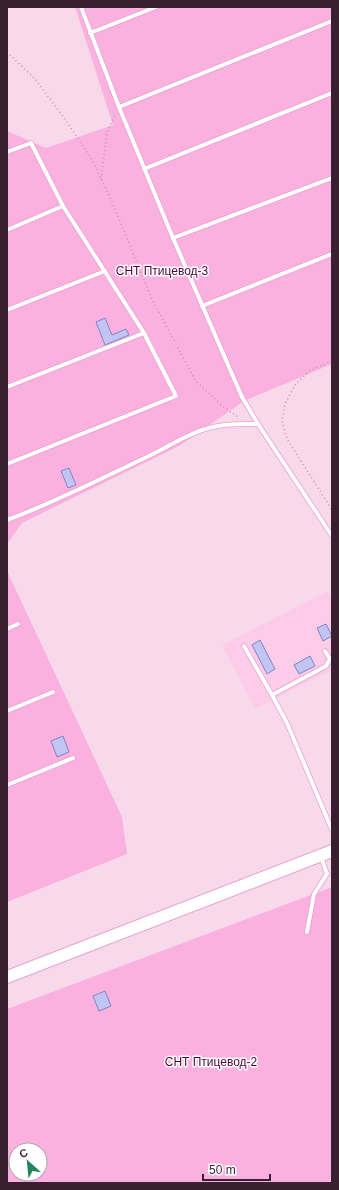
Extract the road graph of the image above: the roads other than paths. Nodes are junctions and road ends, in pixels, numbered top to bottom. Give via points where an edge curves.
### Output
1 (80, 7) edge
2 (156, 7) edge
3 (332, 21) edge
4 (90, 33) junction
5 (332, 93) edge
6 (119, 107) junction
7 (7, 152) edge
8 (144, 169) junction
9 (332, 178) edge
10 (63, 206) junction
11 (7, 230) edge
12 (173, 238) junction
13 (332, 254) edge
14 (105, 271) junction
15 (202, 306) junction
16 (7, 310) edge
17 (144, 333) junction
18 (7, 387) edge
19 (258, 424) junction
20 (7, 464) edge
21 (7, 520) edge
22 (332, 536) edge
23 (18, 624) dead end
24 (7, 629) edge
25 (244, 646) dead end
26 (325, 651) dead end
27 (53, 692) dead end
28 (272, 694) junction
29 (7, 711) edge
30 (73, 758) dead end
31 (7, 785) edge
32 (332, 830) edge
33 (326, 854) edge
34 (306, 932) dead end
35 (7, 977) edge

1 - 4 lane
2 - 4 lane
3 - 6 lane
4 - 6 lane
5 - 8 lane
6 - 8 lane
7 - 10 lane via 31,143
8 - 12 lane
9 - 12 lane
10 - 11 lane
10 - 14 lane
12 - 15 lane
13 - 15 lane
14 - 16 lane
14 - 17 lane
15 - 19 lane via 242,397
17 - 18 lane
17 - 20 lane via 176,396
19 - 21 lane via 232,423 211,427 45,506
19 - 22 lane
23 - 24 lane
25 - 28 lane
26 - 28 lane via 330,659 326,666
27 - 29 lane
28 - 32 lane
30 - 31 lane
33 - 34 lane via 327,874 314,894
33 - 35 main road

